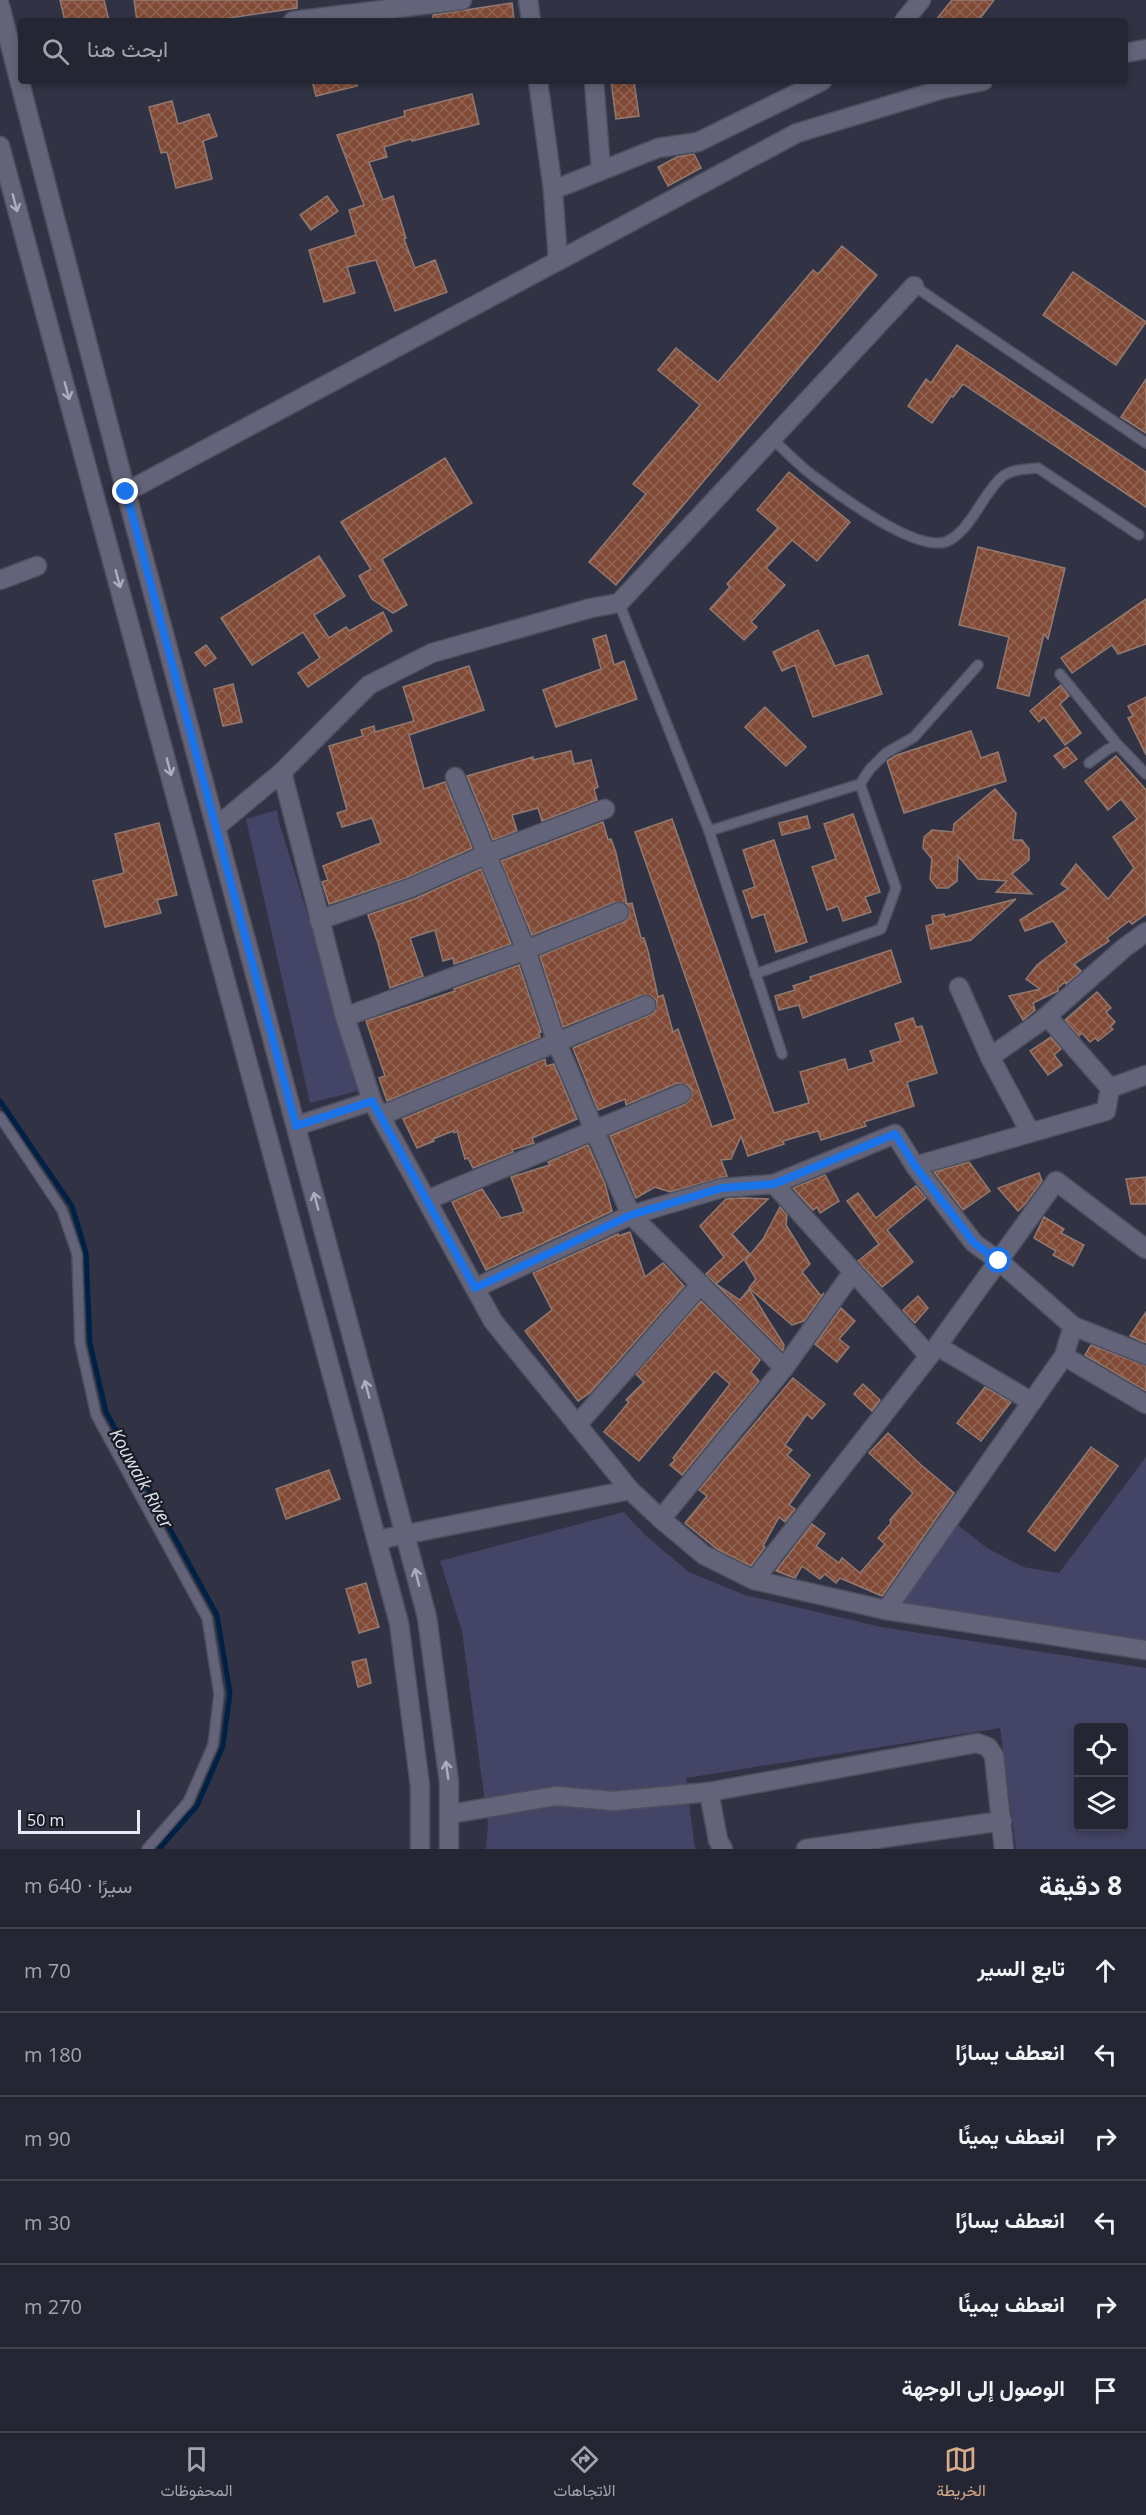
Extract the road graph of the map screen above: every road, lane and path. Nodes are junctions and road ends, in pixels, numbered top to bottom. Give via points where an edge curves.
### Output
1 (462, 0) edge
2 (528, 0) edge
3 (921, 0) edge
4 (0, 6) edge
5 (318, 18) edge
6 (531, 18) edge
7 (906, 18) edge
8 (1146, 49) edge
9 (1128, 52) edge
10 (18, 75) edge
11 (20, 84) edge
12 (538, 84) edge
13 (594, 84) edge
14 (816, 84) edge
15 (968, 84) edge
16 (0, 146) edge
17 (601, 170) junction
18 (552, 190) junction
19 (558, 260) junction
20 (914, 286) joint
21 (771, 438) junction
22 (1146, 443) edge
23 (126, 492) junction
24 (1139, 535) dead end
25 (37, 566) dead end
26 (0, 580) edge
27 (619, 603) junction
28 (978, 665) dead end
29 (1060, 674) dead end
30 (1118, 745) junction
31 (1089, 763) dead end
32 (282, 772) junction
33 (1146, 774) edge
34 (455, 777) dead end
35 (860, 784) junction
36 (605, 809) dead end
37 (216, 826) junction
38 (709, 831) junction
39 (487, 854) junction
40 (619, 912) dead end
41 (319, 920) junction
42 (1146, 932) edge
43 (526, 950) junction
44 (756, 974) junction
45 (959, 987) dead end
46 (646, 1005) dead end
47 (1047, 1016) junction
48 (345, 1017) junction
49 (556, 1041) junction
50 (274, 1044) junction
51 (245, 1052) junction
52 (782, 1054) dead end
53 (990, 1057) junction
54 (1146, 1075) edge
55 (1110, 1088) junction
56 (681, 1094) dead end
57 (376, 1108) junction
58 (0, 1117) edge
59 (296, 1126) junction
60 (593, 1130) junction
61 (1030, 1132) junction
62 (915, 1166) junction
63 (774, 1184) junction
64 (428, 1200) junction
65 (631, 1215) junction
66 (1146, 1249) edge
67 (999, 1261) junction
68 (853, 1272) junction
69 (701, 1284) junction
70 (475, 1288) junction
71 (1073, 1326) junction
72 (933, 1351) junction
73 (1146, 1355) edge
74 (1064, 1356) junction
75 (784, 1368) junction
76 (1032, 1402) junction
77 (1146, 1404) edge
78 (578, 1425) junction
79 (630, 1490) junction
80 (661, 1519) junction
81 (406, 1535) junction
82 (377, 1540) junction
83 (754, 1580) junction
84 (886, 1610) junction
85 (1146, 1650) edge
86 (709, 1792) junction
87 (450, 1814) junction
88 (1002, 1821) junction
89 (147, 1849) edge
90 (420, 1849) edge
91 (449, 1849) edge
92 (723, 1849) edge
93 (806, 1849) edge
94 (1004, 1849) edge

1 - 5 street
2 - 6 street
3 - 7 street
4 - 10 street
8 - 9 street
11 - 23 street
12 - 18 street
13 - 17 street
14 - 17 street via 698,142 658,148
15 - 19 street via 797,133
16 -> 51 street
17 - 18 street
18 - 19 street
19 - 23 street
20 - 21 street
20 - 22 lane
21 - 24 lane via 814,477 872,515 930,543 949,541 969,522 1003,476 1038,468
21 - 27 street
23 - 37 street
25 - 26 street
27 - 32 street via 432,653 369,685
27 - 38 lane
28 - 35 lane via 914,737 886,753
29 - 30 lane
30 - 31 lane
30 - 33 lane
32 - 37 street
32 - 41 street
34 - 39 street
35 - 38 lane
35 - 44 lane via 897,888 881,928
36 - 39 street
37 - 50 street
38 - 44 lane
39 - 41 street via 410,888
39 - 43 street
40 - 43 street
41 - 48 street
42 - 47 street
43 - 48 street
43 - 49 street
44 - 52 lane
45 - 53 street
46 - 49 street
47 - 53 street
47 - 55 street
48 - 57 street
49 - 57 street
49 - 60 street
50 - 51 street
50 - 59 street
51 - 82 street
53 - 61 street
54 - 55 street
55 - 61 street via 1106,1111
56 - 60 street
57 - 59 street
57 - 64 street
58 - 89 lane via 62,1210 77,1254 80,1343 96,1415 207,1617 219,1694 213,1745 188,1802
81 -> 59 street
60 - 64 street
60 - 65 street
61 - 62 street
62 - 63 street via 895,1134
62 - 67 street via 974,1243
63 - 65 street via 722,1188
63 - 68 street
64 - 70 street
65 - 69 street
65 - 70 street
66 - 67 street via 1056,1181
67 - 71 street
67 - 72 street
68 - 72 street
68 - 75 street
69 - 75 street
69 - 78 street
70 - 78 street via 493,1322
71 - 73 street
71 - 74 street
72 - 76 street
72 - 83 street
74 - 76 street
74 - 77 street
75 - 80 street
76 - 84 street
78 - 79 street
79 - 80 street
79 - 81 street
80 - 83 street via 704,1555
81 - 82 street
87 -> 81 street via 427,1617
82 - 90 street via 399,1623 420,1786
83 - 84 street
84 - 85 street
86 - 87 street via 614,1801 556,1796
86 - 88 street via 977,1743 988,1747 994,1756
86 - 92 street
87 - 91 street
88 - 93 street
88 - 94 street

